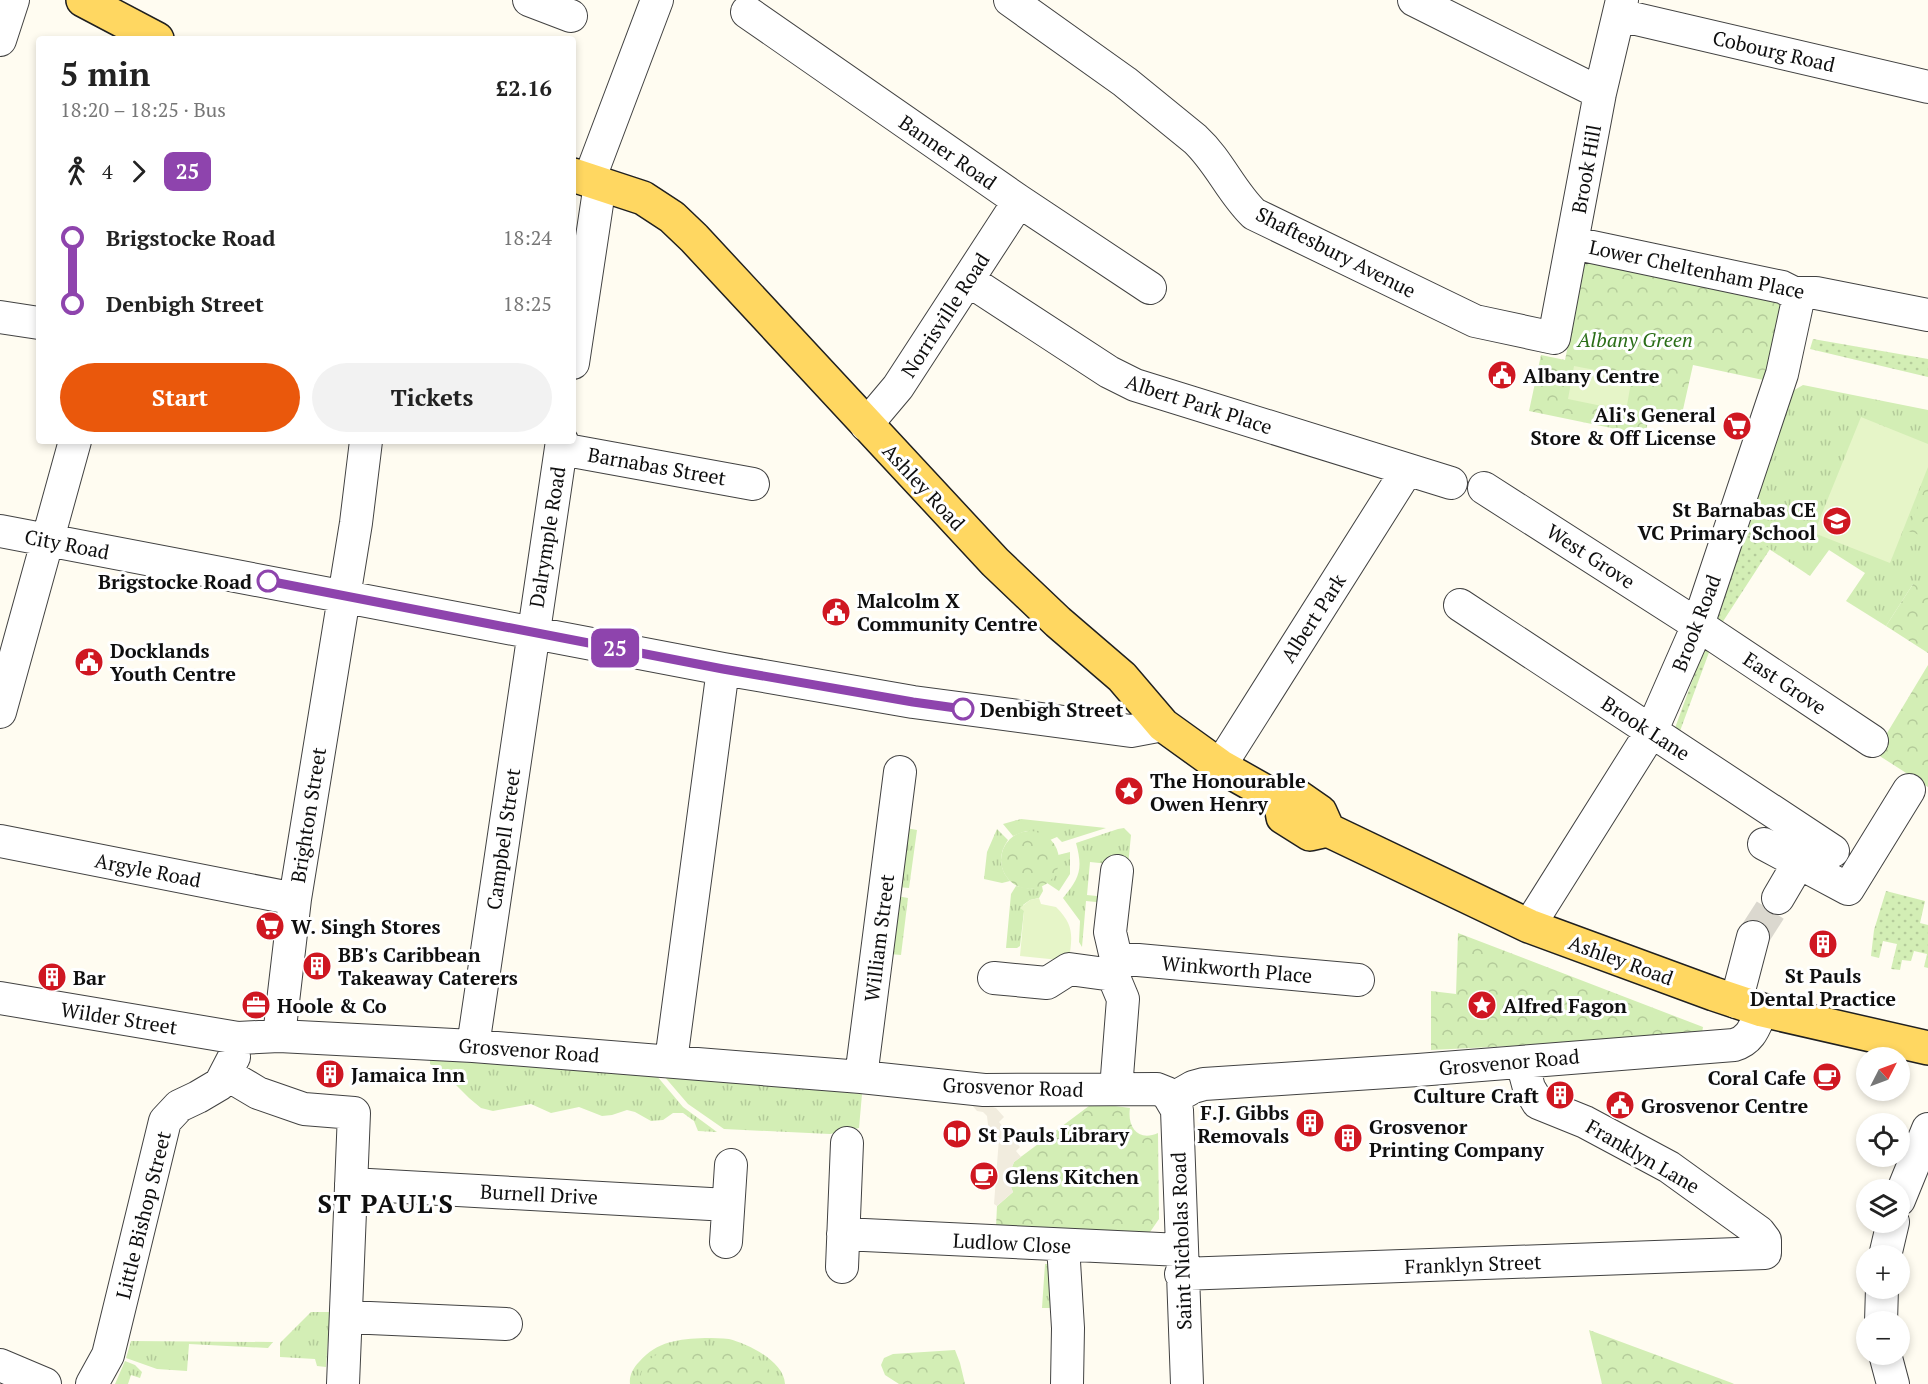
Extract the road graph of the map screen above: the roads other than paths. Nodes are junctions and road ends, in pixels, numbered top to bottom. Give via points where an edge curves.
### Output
1 (13, 0) edge
2 (83, 0) edge
3 (529, 0) edge
4 (657, 0) edge
5 (1010, 0) edge
6 (1414, 0) edge
7 (1621, 7) edge
8 (747, 12) dead end
9 (571, 16) dead end
10 (151, 36) edge
11 (0, 40) edge
12 (1928, 87) edge
13 (1600, 93) junction
14 (587, 180) edge
15 (1018, 201) junction
16 (1573, 243) junction
17 (968, 280) junction
18 (1150, 288) dead end
19 (1794, 293) junction
20 (1928, 315) edge
21 (0, 317) edge
22 (36, 323) edge
23 (576, 324) edge
24 (1554, 338) joint
25 (866, 425) junction
26 (74, 444) edge
27 (366, 444) edge
28 (561, 445) edge
29 (1407, 471) junction
30 (1451, 483) dead end
31 (753, 484) dead end
32 (1484, 488) dead end
33 (0, 531) edge
34 (47, 541) junction
35 (343, 595) junction
36 (1460, 605) dead end
37 (1698, 625) junction
38 (533, 633) junction
39 (723, 669) junction
40 (0, 712) edge
41 (1163, 725) junction
42 (1651, 732) junction
43 (1872, 741) dead end
44 (1220, 766) junction
45 (1909, 790) dead end
46 (906, 792) dead end
47 (0, 841) edge
48 (1764, 844) dead end
49 (1833, 851) dead end
50 (1798, 864) junction
51 (1117, 871) dead end
52 (295, 898) junction
53 (1779, 898) tunnel mouth
54 (1529, 926) junction
55 (1753, 937) tunnel mouth
56 (1114, 967) junction
57 (994, 978) dead end
58 (1358, 981) dead end
59 (0, 999) edge
60 (1749, 1006) junction
61 (279, 1036) junction
62 (238, 1038) junction
63 (473, 1046) junction
64 (1928, 1048) edge
65 (671, 1061) junction
66 (1522, 1062) junction
67 (226, 1074) junction
68 (861, 1077) junction
69 (1116, 1089) junction
70 (1172, 1099) junction
71 (1928, 1129) edge
72 (847, 1143) dead end
73 (731, 1165) dead end
74 (1908, 1179) edge
75 (351, 1184) junction
76 (728, 1205) junction
77 (843, 1234) junction
78 (726, 1242) dead end
79 (1062, 1245) junction
80 (1765, 1253) joint
81 (1181, 1262) junction
82 (842, 1268) dead end
83 (347, 1317) junction
84 (506, 1324) dead end
85 (0, 1365) edge
86 (1888, 1365) edge
87 (45, 1384) edge
88 (92, 1384) edge
89 (343, 1384) edge
90 (1059, 1384) edge
91 (1187, 1384) edge
92 (1893, 1384) edge

1 - 11 street
2 - 10 main road
3 - 9 street
4 - 14 street
5 - 24 street, Shaftesbury Avenue via 1125,82 1195,139 1254,214 1475,321
6 - 13 street
7 - 12 street, Cobourg Road
7 - 13 street, Brook Hill
8 - 15 street, Banner Road
13 - 16 street, Brook Hill
14 - 23 street
14 - 25 main road, Ashley Road via 644,198 672,217
15 - 17 street, Norrisville Road
15 - 18 street, Banner Road
16 - 19 street, Lower Cheltenham Place via 1782,287
16 - 24 street, Brook Hill
17 - 25 street, Norrisville Road via 898,387
17 - 29 street, Albert Park Place via 1135,385
19 - 20 street, Lower Cheltenham Place via 1816,293
19 - 37 street, Brook Road via 1798,300 1782,374
21 - 22 street
25 - 41 main road, Ashley Road via 995,562 1122,677
26 - 34 street
27 - 35 street, Brighton Street
28 - 31 street, Barnabas Street
28 - 38 street, Dalrymple Road
29 - 30 street, Albert Park Place
29 - 44 street, Albert Park
32 - 37 street, West Grove
33 - 34 street, City Road
34 - 35 street, City Road
34 - 40 street
35 - 38 street, City Road
35 - 52 street, Brighton Street
36 - 42 street, Brook Lane
37 - 42 street, Brook Road
37 - 43 street, East Grove
38 - 39 street, City Road
38 - 63 street, Campbell Street
39 - 41 street, City Road via 913,702 1131,731
39 - 65 street
41 - 44 main road, Ashley Road
42 - 49 street, Brook Lane
42 - 54 street, Brook Road
44 - 54 main road, Ashley Road via 1280,800 1284,817 1310,834 1328,830
45 - 50 street via 1848,889
46 - 68 street, William Street
47 - 52 street, Argyle Road
48 - 50 street
50 - 53 street
51 - 56 street via 1110,932
52 - 61 street, Brighton Street
54 - 60 main road, Ashley Road
55 - 60 street, Grosvenor Road
56 - 57 street, Winkworth Place via 1069,969 1047,983
56 - 58 street, Winkworth Place
56 - 69 street via 1123,999
59 - 62 street, Wilder Street
60 - 64 main road, Ashley Road
60 - 66 street, Grosvenor Road via 1750,1036 1734,1045
61 - 62 street, Grosvenor Road
61 - 63 street, Grosvenor Road
62 - 67 street, Little Bishop Street
63 - 65 street, Grosvenor Road
65 - 68 street, Grosvenor Road
66 - 70 street, Grosvenor Road via 1204,1084
66 - 80 street, Franklyn Lane via 1529,1088 1538,1102 1669,1167 1759,1232 1765,1240
67 - 75 street via 258,1093 304,1109 354,1113
67 - 88 street, Little Bishop Street via 220,1084 179,1106 165,1121 108,1355
68 - 69 street, Grosvenor Road via 984,1090
69 - 70 street, Grosvenor Road via 1157,1089 1167,1092
70 - 81 street, Saint Nicholas Road via 1176,1110
71 - 74 street
72 - 77 street
73 - 76 street
75 - 76 street, Burnell Drive
75 - 83 street
76 - 78 street
77 - 79 street, Ludlow Close
77 - 82 street
79 - 81 street, Ludlow Close
79 - 90 street via 1068,1328
80 - 81 street, Franklyn Street
81 - 91 street, Saint Nicholas Road
83 - 84 street
83 - 89 street
85 - 87 street
86 - 92 street

